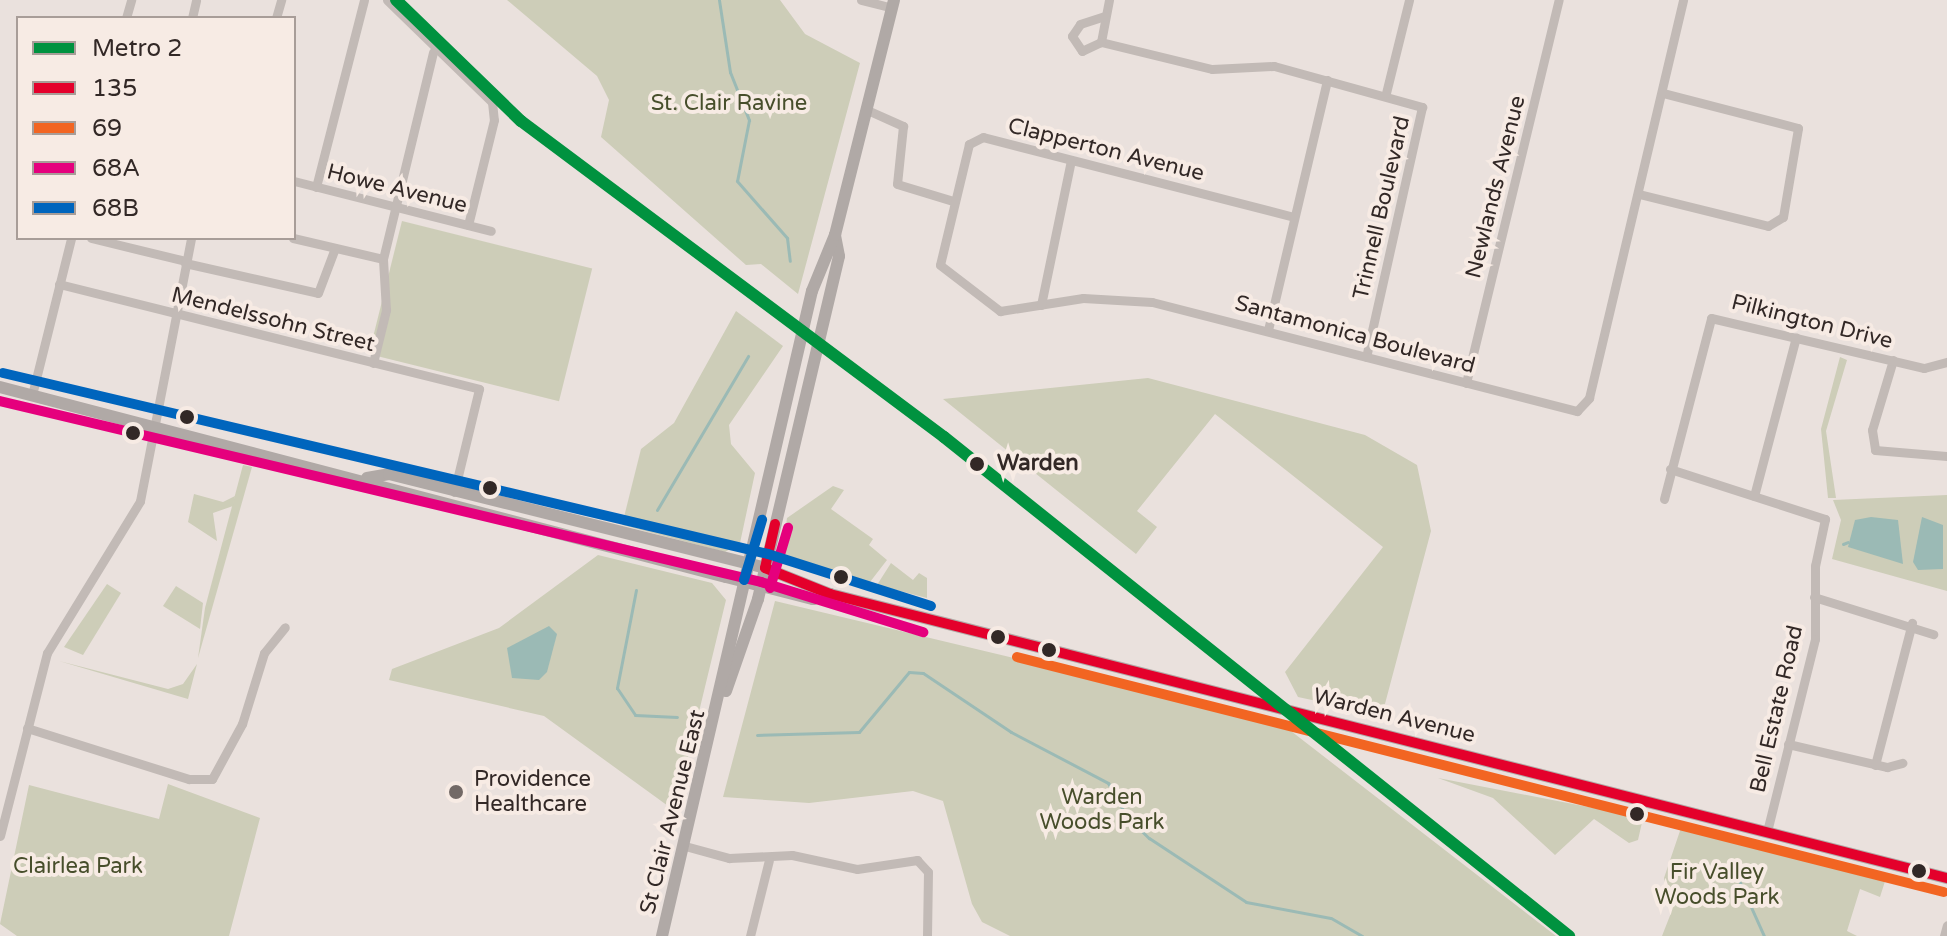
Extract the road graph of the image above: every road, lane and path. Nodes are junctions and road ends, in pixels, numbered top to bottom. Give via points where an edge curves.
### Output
1 (364, 0) edge
2 (387, 0) edge
3 (861, 0) edge
4 (1109, 0) edge
5 (1409, 0) edge
6 (1559, 0) edge
7 (1683, 0) edge
8 (893, 4) edge
9 (1105, 16) junction
10 (1101, 42) junction
11 (433, 52) junction
12 (1327, 80) junction
13 (1386, 93) junction
14 (1663, 93) junction
15 (865, 109) junction
16 (1071, 160) junction
17 (296, 182) edge
18 (316, 187) junction
19 (1639, 194) junction
20 (953, 201) junction
21 (393, 209) junction
22 (1294, 217) junction
23 (468, 225) junction
24 (491, 231) dead end
25 (835, 235) junction
26 (296, 239) edge
27 (70, 240) edge
28 (99, 240) edge
29 (190, 240) edge
30 (335, 248) junction
31 (383, 259) junction
32 (185, 262) junction
33 (59, 284) junction
34 (1041, 305) junction
35 (175, 315) junction
36 (1268, 330) junction
37 (1796, 337) junction
38 (1366, 357) junction
39 (1893, 360) junction
40 (1947, 362) edge
41 (373, 363) junction
42 (1466, 383) junction
43 (0, 387) edge
44 (32, 395) junction
45 (158, 427) junction
46 (1947, 456) edge
47 (1670, 469) junction
48 (367, 478) junction
49 (454, 492) junction
50 (1754, 496) junction
51 (1664, 499) dead end
52 (745, 564) junction
53 (765, 568) junction
54 (742, 580) junction
55 (761, 585) junction
56 (830, 594) junction
57 (1814, 597) junction
58 (1912, 623) junction
59 (285, 627) dead end
60 (1933, 634) dead end
61 (723, 698) junction
62 (27, 728) junction
63 (1788, 744) junction
64 (1902, 763) dead end
65 (1875, 765) junction
66 (1767, 831) junction
67 (0, 836) edge
68 (685, 846) junction
69 (769, 860) junction
70 (1947, 878) edge
71 (1947, 925) edge
72 (662, 936) edge
73 (750, 936) edge
74 (927, 936) edge
75 (1944, 936) edge

1 - 18 street
2 - 11 street
3 - 8 street
4 - 9 street
5 - 13 street
6 - 42 street, Newlands Avenue
7 - 14 street, Santamonica Boulevard
8 - 15 main road, St Clair Avenue East
9 - 10 street
9 - 10 street, Trinnell Boulevard via 1080,24 1072,36 1082,51
10 - 12 street, Trinnell Boulevard via 1212,69 1274,66
11 - 21 street
11 - 23 street via 492,102 494,120
12 - 13 street, Trinnell Boulevard
12 - 22 street
13 - 38 street, Trinnell Boulevard via 1419,104 1423,115
14 - 19 street, Santamonica Boulevard
14 - 19 street via 1798,128 1783,217 1768,226
15 - 20 street via 903,126 897,184
15 - 25 main road, St Clair Avenue East
16 - 20 street, Clapperton Avenue via 974,138
16 - 22 street, Clapperton Avenue
16 - 34 street
17 - 18 street, Howe Avenue
18 - 21 street, Howe Avenue
19 - 42 street, Santamonica Boulevard via 1585,408
20 - 34 street, Santamonica Boulevard via 943,271 1000,311
21 - 23 street, Howe Avenue
21 - 31 street
22 - 36 street
23 - 24 street, Howe Avenue
25 - 52 main road, St Clair Avenue East via 820,259
25 - 53 main road, St Clair Avenue East via 839,256
26 - 30 street
27 - 33 street
28 - 32 street
29 - 32 street
30 - 31 street
30 - 32 street via 318,293
31 - 41 street via 386,310
32 - 35 street
33 - 35 street, Mendelssohn Street
33 - 44 street
34 - 36 street, Santamonica Boulevard via 1142,300
35 - 41 street, Mendelssohn Street
35 - 45 street
36 - 38 street, Santamonica Boulevard
37 - 39 street, Pilkington Drive
37 - 47 street, Pilkington Drive via 1718,316 1705,323
37 - 50 street
38 - 42 street, Santamonica Boulevard
39 - 40 street, Pilkington Drive via 1924,368
39 - 46 street via 1872,430 1875,450
41 - 49 street, Mendelssohn Street via 479,389
43 - 44 main road, Warden Avenue
44 - 45 main road, Warden Avenue
45 - 48 main road, Warden Avenue
45 - 62 street via 127,532 66,612
47 - 50 street, Bell Estate Road
47 - 51 street, Pilkington Drive
48 - 49 main road, Warden Avenue via 389,474
48 - 54 main road, Warden Avenue via 386,489
49 - 52 main road, Warden Avenue
50 - 57 street, Bell Estate Road via 1825,519
52 - 53 main road, Warden Avenue
52 - 54 main road, St Clair Avenue East
53 - 55 main road, St Clair Avenue East
53 - 56 main road, Warden Avenue
54 - 55 main road, Warden Avenue
54 - 61 main road, St Clair Avenue East
55 - 56 main road, Warden Avenue via 813,599
55 - 61 main road, St Clair Avenue East via 742,662
56 - 66 main road, Warden Avenue
57 - 58 street
57 - 63 street, Bell Estate Road via 1815,639
58 - 60 street
58 - 65 street
59 - 62 street via 264,653 242,724 212,779 189,779 104,746
61 - 68 main road, St Clair Avenue East
62 - 67 street
63 - 65 street
63 - 66 street, Bell Estate Road
64 - 65 street
66 - 70 main road, Warden Avenue
68 - 69 street
68 - 72 main road, St Clair Avenue East
69 - 73 street
69 - 74 street via 792,855 857,869 917,860 928,872
71 - 75 street

